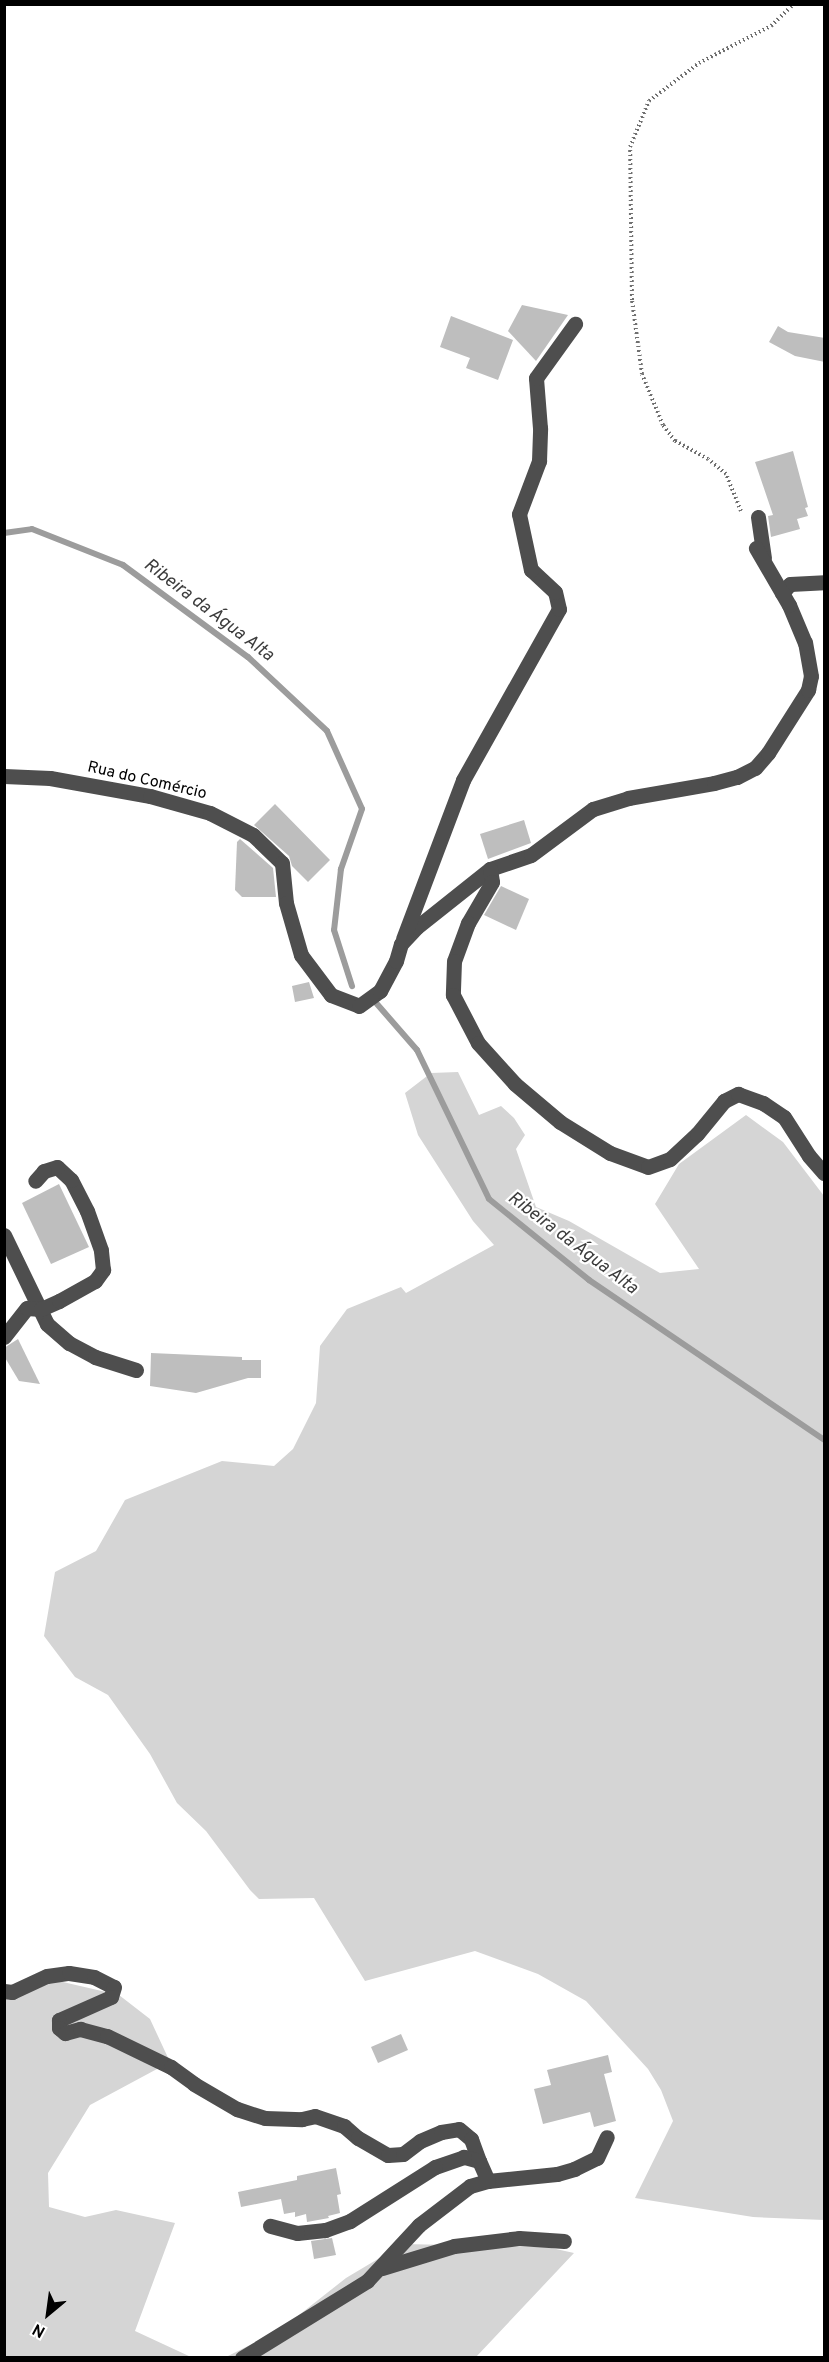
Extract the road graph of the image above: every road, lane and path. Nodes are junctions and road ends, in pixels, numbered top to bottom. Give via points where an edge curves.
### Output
1 (794, 4) edge
2 (575, 324) dead end
3 (750, 517) joint
4 (756, 548) dead end
5 (765, 561) junction
6 (825, 582) edge
7 (782, 593) junction
8 (4, 776) edge
9 (490, 869) junction
10 (401, 944) junction
11 (825, 1173) edge
12 (35, 1181) dead end
13 (4, 1235) edge
14 (41, 1309) junction
15 (4, 1337) edge
16 (136, 1370) dead end
17 (4, 1991) edge
18 (607, 2137) dead end
19 (479, 2161) junction
20 (488, 2181) junction
21 (270, 2226) dead end
22 (564, 2241) dead end
23 (379, 2269) junction
24 (242, 2358) edge

1 - 3 path via 771,26 699,63 650,101 630,147 632,289 642,374 663,426 675,441 726,474
2 - 10 street via 536,378 539,460 519,514 531,570 555,592 559,609 463,780
3 - 5 street
4 - 5 street
5 - 7 street
6 - 7 street via 790,584
7 - 9 street via 805,643 811,676 808,690 755,768 725,780 628,798 593,809 531,855
8 - 10 street, Rua do Comércio via 51,778 150,796 210,813 253,835 282,863 286,903 301,955 331,995 359,1006 380,991
9 - 10 street
9 - 11 street via 492,882 468,923 454,961 453,995 478,1043 515,1084 560,1122 610,1153 648,1167 670,1159 724,1101 738,1094 763,1103 784,1117
12 - 14 street via 44,1171 57,1167 71,1180 98,1240 103,1270 95,1281
13 - 14 street
14 - 15 street via 27,1308
14 - 16 street via 47,1324 69,1343 95,1358
17 - 19 street via 12,1992 46,1977 69,1973 94,1977 114,1987 111,1997 59,2020 59,2028 65,2033 80,2030 107,2036 171,2067 237,2109 265,2118 315,2116 344,2126 388,2155 403,2154 420,2141 459,2129 471,2139
18 - 20 street via 597,2158 574,2169
19 - 20 street
19 - 21 street via 464,2157 435,2167 350,2221 325,2230 297,2233
20 - 23 street via 470,2186 419,2225
22 - 23 street via 519,2238 454,2246
23 - 24 street via 367,2281

